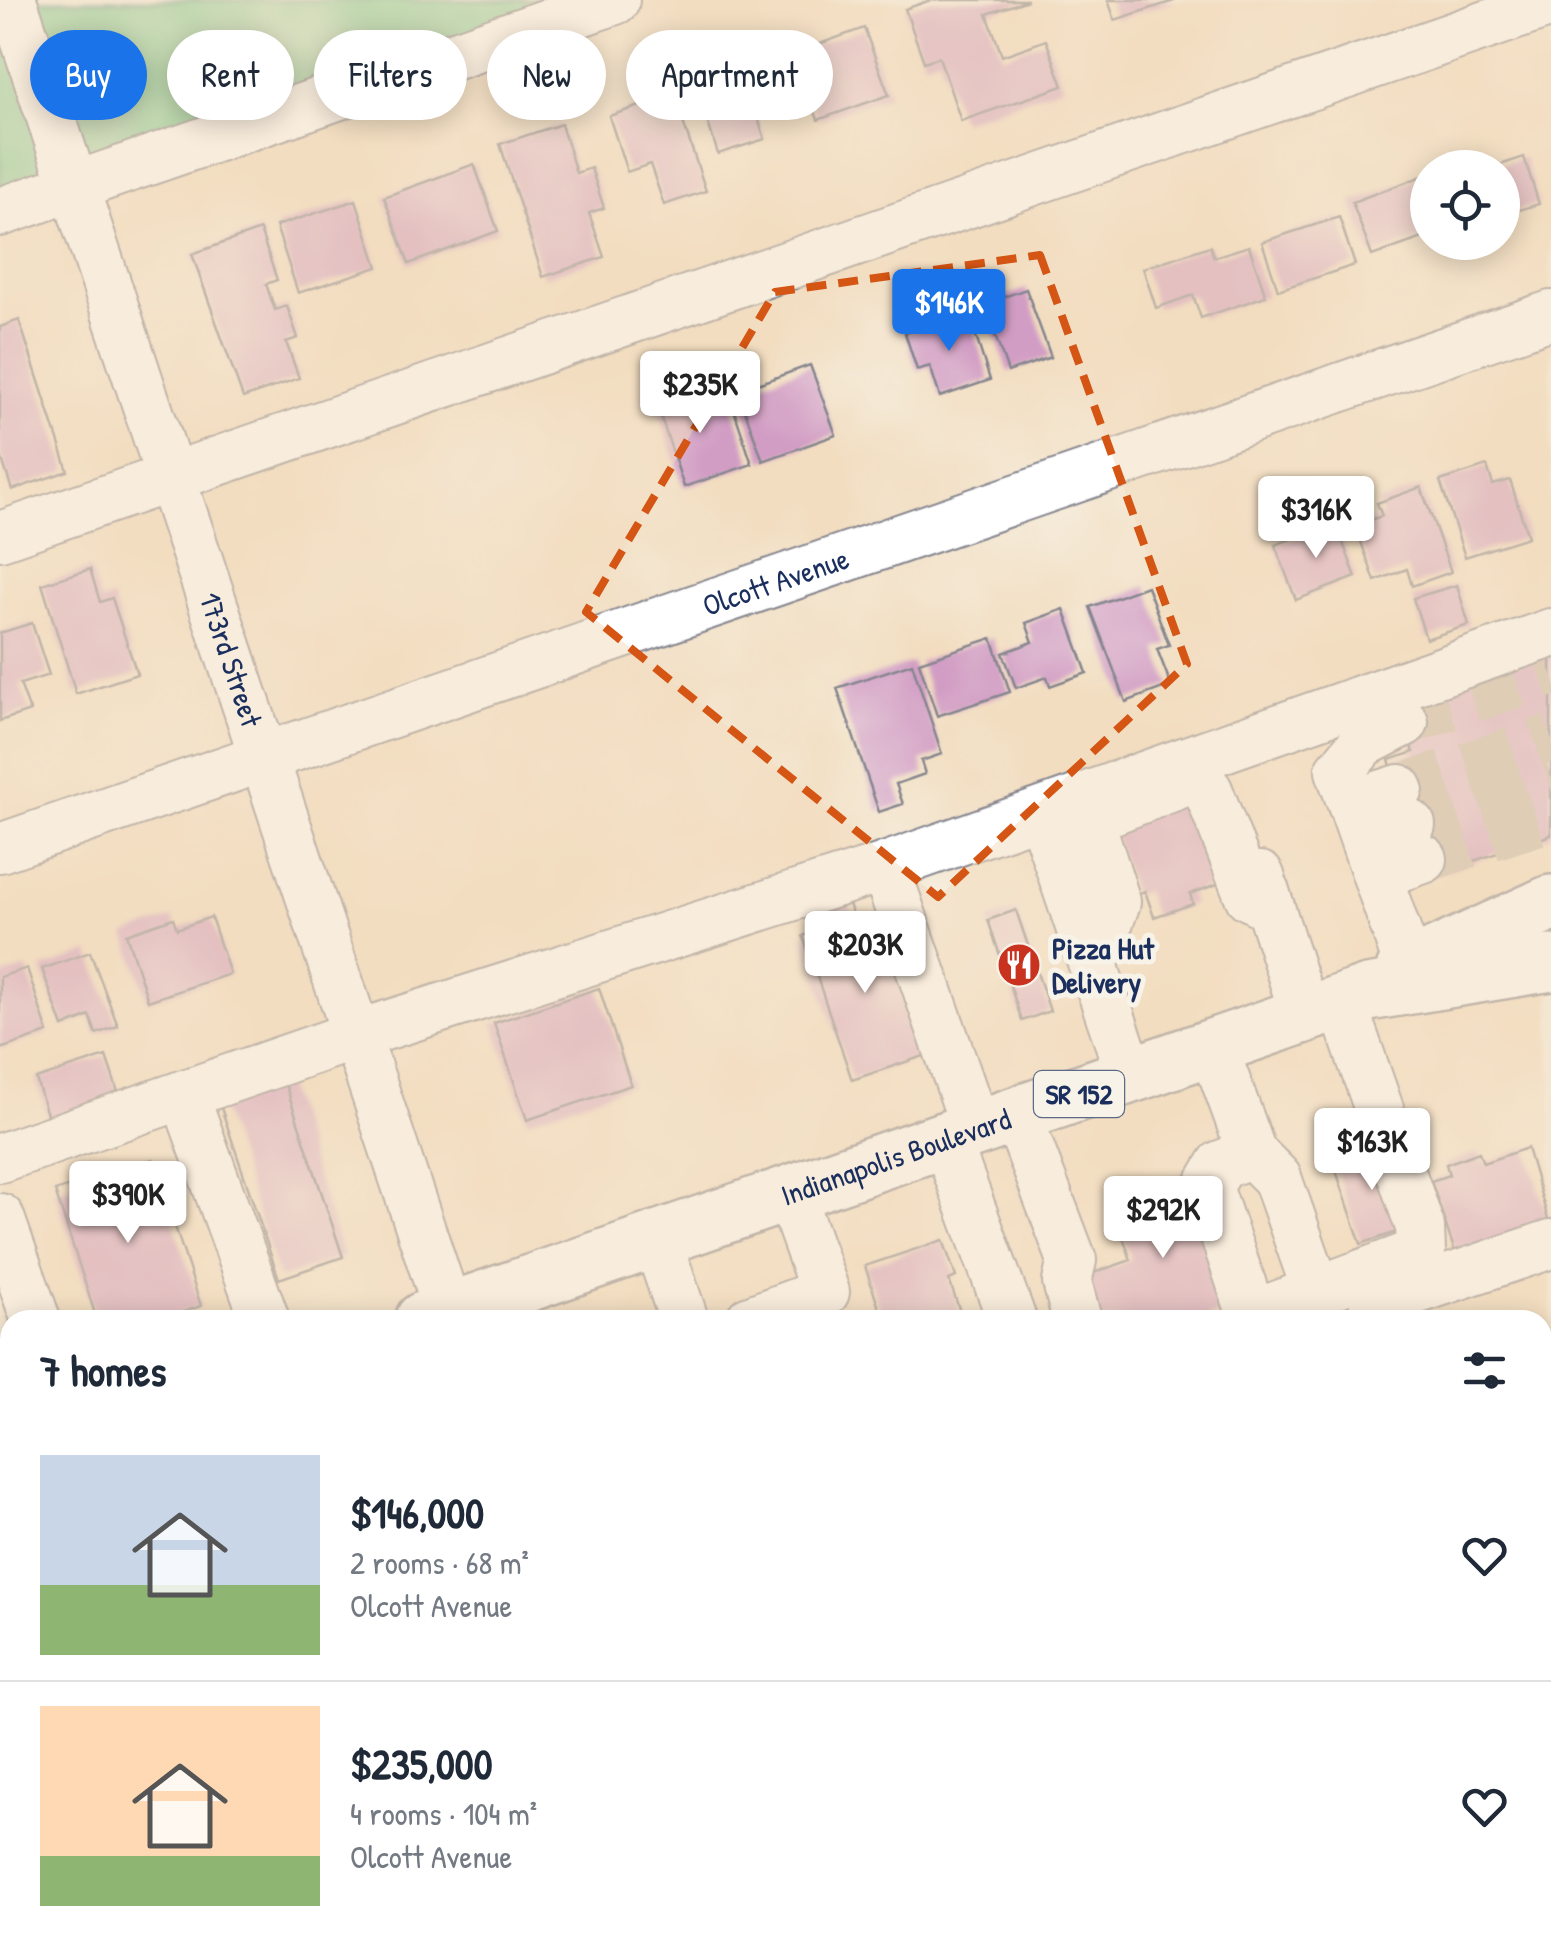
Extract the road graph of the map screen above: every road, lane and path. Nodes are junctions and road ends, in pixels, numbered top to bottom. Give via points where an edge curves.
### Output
1 (12, 0) edge
2 (615, 0) edge
3 (1551, 3) edge
4 (75, 186) junction
5 (0, 212) edge
6 (1551, 315) edge
7 (170, 477) junction
8 (0, 536) edge
9 (1551, 633) edge
10 (1404, 722) tunnel mouth
11 (262, 757) junction
12 (1223, 769) dead end
13 (1365, 840) junction
14 (0, 848) edge
15 (886, 867) junction
16 (1551, 903) edge
17 (1270, 906) junction
18 (1551, 963) edge
19 (1356, 995) junction
20 (356, 1036) junction
21 (1214, 1049) junction
22 (1131, 1077) junction
23 (184, 1094) junction
24 (980, 1129) junction
25 (1252, 1154) junction
26 (0, 1158) edge
27 (790, 1194) junction
28 (0, 1218) edge
29 (656, 1240) junction
30 (1551, 1244) edge
31 (1322, 1306) edge
32 (32, 1310) edge
33 (261, 1310) edge
34 (439, 1310) edge
35 (461, 1310) edge
36 (680, 1310) edge
37 (776, 1310) edge
38 (1010, 1310) edge
39 (1074, 1310) edge
40 (1250, 1310) edge
41 (1291, 1310) edge

1 - 4 street, 173rd Street
2 - 4 street
3 - 7 street
4 - 5 street
4 - 7 street, 173rd Street
6 - 11 street, Olcott Avenue
7 - 8 street
7 - 11 street, 173rd Street
9 - 15 street
10 - 13 street via 1362,742 1340,771
11 - 14 street, Olcott Avenue
11 - 20 street, 173rd Street
12 - 17 street
13 - 13 street via 1411,824
13 - 19 street
15 - 20 street
15 - 24 street
16 - 19 main road, Indianapolis Boulevard / SR 152
17 - 19 street
17 - 22 street via 1249,896 1208,790 1195,778 1089,820 1116,902 1094,963
18 - 19 main road, Indianapolis Boulevard / SR 152
19 - 21 main road, Indianapolis Boulevard / SR 152
19 - 31 street via 1420,1226 1421,1252
20 - 23 street
20 - 34 street, 173rd Street
21 - 22 main road, Indianapolis Boulevard / SR 152
21 - 25 street
22 - 24 main road, Indianapolis Boulevard / SR 152
23 - 26 street
23 - 33 street
24 - 27 main road, Indianapolis Boulevard / SR 152
24 - 38 street
24 - 39 street via 1072,1260 1067,1282
25 - 31 street via 1277,1178
25 - 40 street via 1221,1164 1208,1187
27 - 29 main road, Indianapolis Boulevard / SR 152
27 - 37 street via 824,1292
28 - 32 street
29 - 35 main road, Indianapolis Boulevard / SR 152
29 - 36 street
30 - 31 street
31 - 41 street

